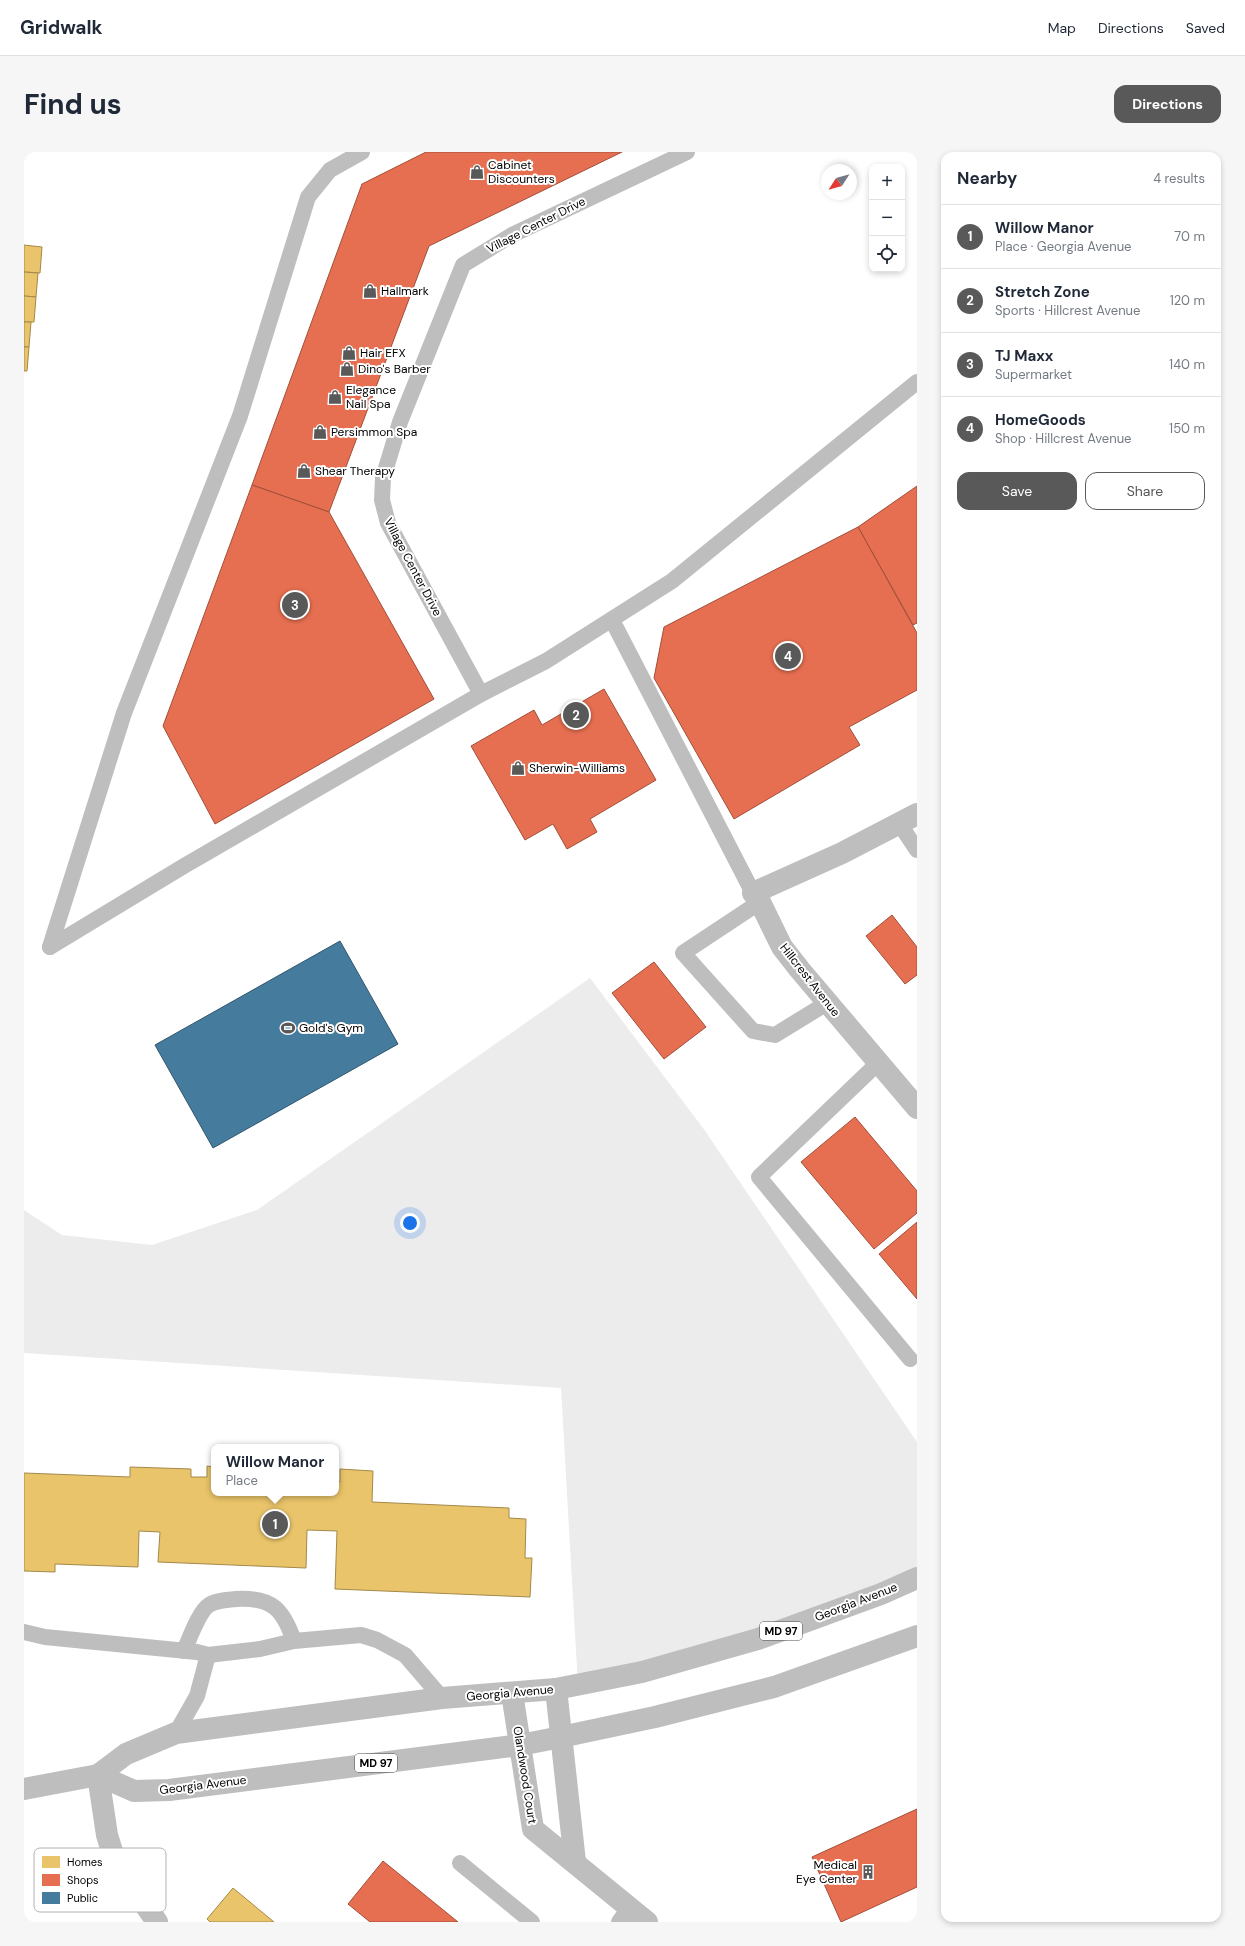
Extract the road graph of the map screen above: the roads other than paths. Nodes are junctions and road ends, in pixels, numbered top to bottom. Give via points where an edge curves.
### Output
1 (362, 152) edge
2 (687, 152) edge
3 (917, 382) edge
4 (612, 620) junction
5 (482, 694) junction
6 (908, 818) edge
7 (917, 850) edge
8 (756, 898) junction
9 (827, 1003) junction
10 (878, 1063) junction
11 (917, 1108) edge
12 (910, 1359) dead end
13 (917, 1578) edge
14 (24, 1632) edge
15 (917, 1636) edge
16 (294, 1642) junction
17 (184, 1651) junction
18 (208, 1655) junction
19 (556, 1689) junction
20 (512, 1693) junction
21 (442, 1698) junction
22 (176, 1733) junction
23 (561, 1737) junction
24 (520, 1745) junction
25 (98, 1775) junction
26 (24, 1789) edge
27 (111, 1848) edge
28 (575, 1862) junction
29 (460, 1863) dead end
30 (150, 1912) edge
31 (624, 1915) edge
32 (157, 1922) edge
33 (532, 1922) edge
34 (647, 1922) edge

1 - 5 lane via 330,170 308,197 240,416 124,713 50,947 184,866
2 - 5 lane, Village Center Drive via 512,235 463,265 400,422 383,478 382,500 388,523
3 - 4 lane via 672,581
4 - 5 lane via 546,661
4 - 8 lane
6 - 7 lane
6 - 8 main road
8 - 9 main road, Hillcrest Avenue via 782,947
8 - 9 lane via 683,953 753,1031 774,1035
9 - 10 main road, Hillcrest Avenue
10 - 11 main road, Hillcrest Avenue
10 - 12 lane via 759,1177
13 - 19 main road, Georgia Avenue / MD 97 via 881,1594 758,1639 642,1672
14 - 17 lane via 46,1637
15 - 23 main road, Georgia Avenue / MD 97 via 774,1688
16 - 17 lane via 287,1620 272,1605 252,1598 225,1600 209,1605
16 - 18 lane
16 - 21 lane via 361,1635 377,1640 405,1655
17 - 18 lane
18 - 22 lane via 197,1696
19 - 20 main road, Georgia Avenue / MD 97
19 - 23 main road
20 - 21 main road, Georgia Avenue / MD 97
20 - 24 main road, Olandwood Court
21 - 22 main road, Georgia Avenue / MD 97
22 - 25 main road, Georgia Avenue / MD 97 via 126,1754
23 - 24 main road, Georgia Avenue / MD 97
23 - 28 main road
24 - 25 main road, Georgia Avenue / MD 97 via 169,1790 134,1791
24 - 28 main road, Olandwood Court via 533,1829
25 - 26 main road, Georgia Avenue / MD 97
25 - 27 main road
28 - 31 main road, Olandwood Court
29 - 33 lane
30 - 32 main road
31 - 34 main road, Olandwood Court

